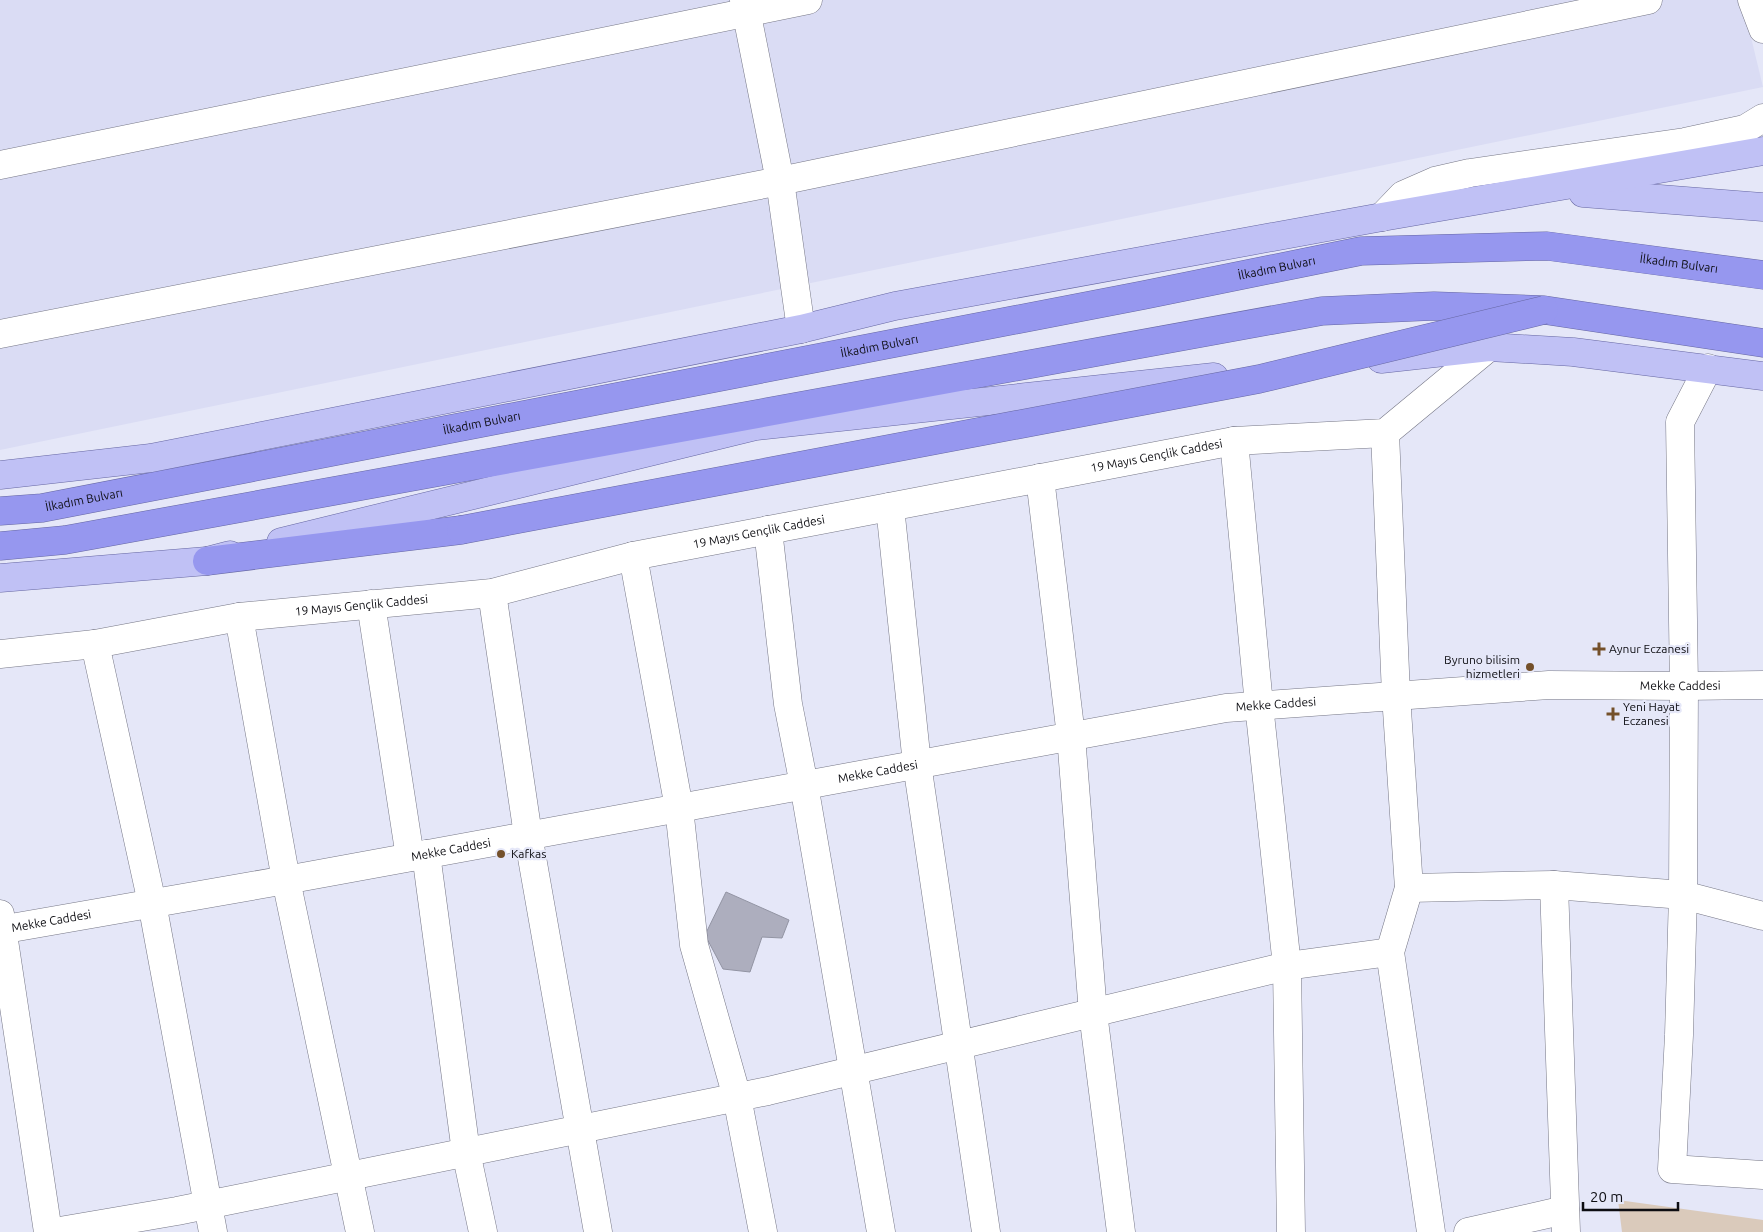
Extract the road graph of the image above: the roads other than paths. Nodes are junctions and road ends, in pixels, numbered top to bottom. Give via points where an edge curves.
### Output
1 (808, 0) edge
2 (1648, 0) edge
3 (1752, 0) edge
4 (746, 7) edge
5 (1763, 29) edge
6 (1763, 118) edge
7 (1763, 151) edge
8 (0, 165) edge
9 (780, 181) junction
10 (1539, 190) junction
11 (1763, 207) edge
12 (1382, 216) junction
13 (1763, 275) edge
14 (1544, 310) junction
15 (801, 329) junction
16 (0, 334) edge
17 (1763, 344) edge
18 (1489, 347) junction
19 (1708, 368) junction
20 (1763, 376) edge
21 (1385, 433) junction
22 (1234, 441) junction
23 (0, 475) edge
24 (1040, 478) junction
25 (890, 507) junction
26 (0, 511) edge
27 (768, 530) junction
28 (0, 546) edge
29 (632, 556) junction
30 (207, 561) junction
31 (0, 578) edge
32 (492, 593) junction
33 (371, 604) junction
34 (239, 617) junction
35 (95, 644) junction
36 (0, 654) edge
37 (1763, 685) edge
38 (1684, 686) junction
39 (1396, 695) junction
40 (1259, 705) junction
41 (1070, 736) junction
42 (917, 764) junction
43 (804, 785) junction
44 (679, 808) junction
45 (528, 835) junction
46 (418, 855) junction
47 (286, 880) junction
48 (1554, 885) junction
49 (1409, 888) junction
50 (1683, 895) junction
51 (152, 904) junction
52 (1763, 916) edge
53 (1, 925) edge
54 (1390, 952) junction
55 (1287, 966) junction
56 (1093, 1013) junction
57 (960, 1045) junction
58 (852, 1070) junction
59 (737, 1097) junction
60 (580, 1129) junction
61 (466, 1152) junction
62 (1763, 1175) edge
63 (348, 1176) junction
64 (208, 1204) junction
65 (1566, 1221) edge
66 (48, 1232) edge
67 (54, 1232) edge
68 (213, 1232) edge
69 (360, 1232) edge
70 (483, 1232) edge
71 (598, 1232) edge
72 (762, 1232) edge
73 (881, 1232) edge
74 (986, 1232) edge
75 (1121, 1232) edge
76 (1291, 1232) edge
77 (1432, 1232) edge
78 (1468, 1232) edge

1 - 4 street
2 - 9 street
3 - 5 street
4 - 8 street
4 - 9 street
6 - 12 street via 1745,129 1685,142 1470,173 1435,181 1403,195
7 - 10 main road
9 - 15 street
9 - 16 street
10 - 11 main road
10 - 12 main road
12 - 15 main road via 895,306
13 - 26 highway, İlkadım Bulvarı via 1548,246 1361,251 52,506
14 - 17 highway
14 - 28 highway, bridge via 1434,306 1322,311 65,540
14 - 30 highway, bridge via 1259,379 461,530
15 - 23 main road via 152,458
18 - 19 main road via 1573,352
18 - 21 street
18 - 30 main road via 756,426
19 - 20 main road
19 - 38 street via 1680,422
21 - 22 street, 19 Mayıs Gençlik Caddesi
21 - 39 street
22 - 24 street, 19 Mayıs Gençlik Caddesi
22 - 40 street
24 - 25 street, 19 Mayıs Gençlik Caddesi
24 - 41 street
25 - 27 street, 19 Mayıs Gençlik Caddesi
25 - 42 street
27 - 29 street, 19 Mayıs Gençlik Caddesi
27 - 43 street via 788,704
29 - 32 street, 19 Mayıs Gençlik Caddesi
29 - 44 street
30 - 31 main road
32 - 33 street, 19 Mayıs Gençlik Caddesi
32 - 45 street
33 - 34 street, 19 Mayıs Gençlik Caddesi
33 - 46 street
34 - 35 street, 19 Mayıs Gençlik Caddesi
34 - 47 street
35 - 36 street, 19 Mayıs Gençlik Caddesi
35 - 51 street
37 - 38 street, Mekke Caddesi
38 - 39 street, Mekke Caddesi via 1549,685
38 - 50 street
39 - 40 street, Mekke Caddesi
39 - 49 street
40 - 41 street, Mekke Caddesi
40 - 55 street
41 - 42 street, Mekke Caddesi
41 - 56 street
42 - 43 street, Mekke Caddesi
42 - 57 street
43 - 44 street, Mekke Caddesi
43 - 58 street
44 - 45 street, Mekke Caddesi
44 - 59 street via 694,945
45 - 46 street, Mekke Caddesi
45 - 60 street
46 - 47 street, Mekke Caddesi
46 - 61 street
47 - 51 street, Mekke Caddesi
47 - 63 street
48 - 49 street
48 - 50 street
48 - 65 street
49 - 54 street
50 - 52 street
50 - 62 street via 1672,1169
51 - 53 street, Mekke Caddesi
51 - 64 street
53 - 66 street
54 - 55 street
54 - 77 street
55 - 56 street
55 - 76 street
56 - 57 street
56 - 75 street
57 - 58 street
57 - 74 street
58 - 59 street
58 - 73 street
59 - 60 street
59 - 72 street
60 - 61 street
60 - 71 street
61 - 63 street
61 - 70 street
63 - 64 street
63 - 69 street
64 - 67 street
64 - 68 street
65 - 78 street

